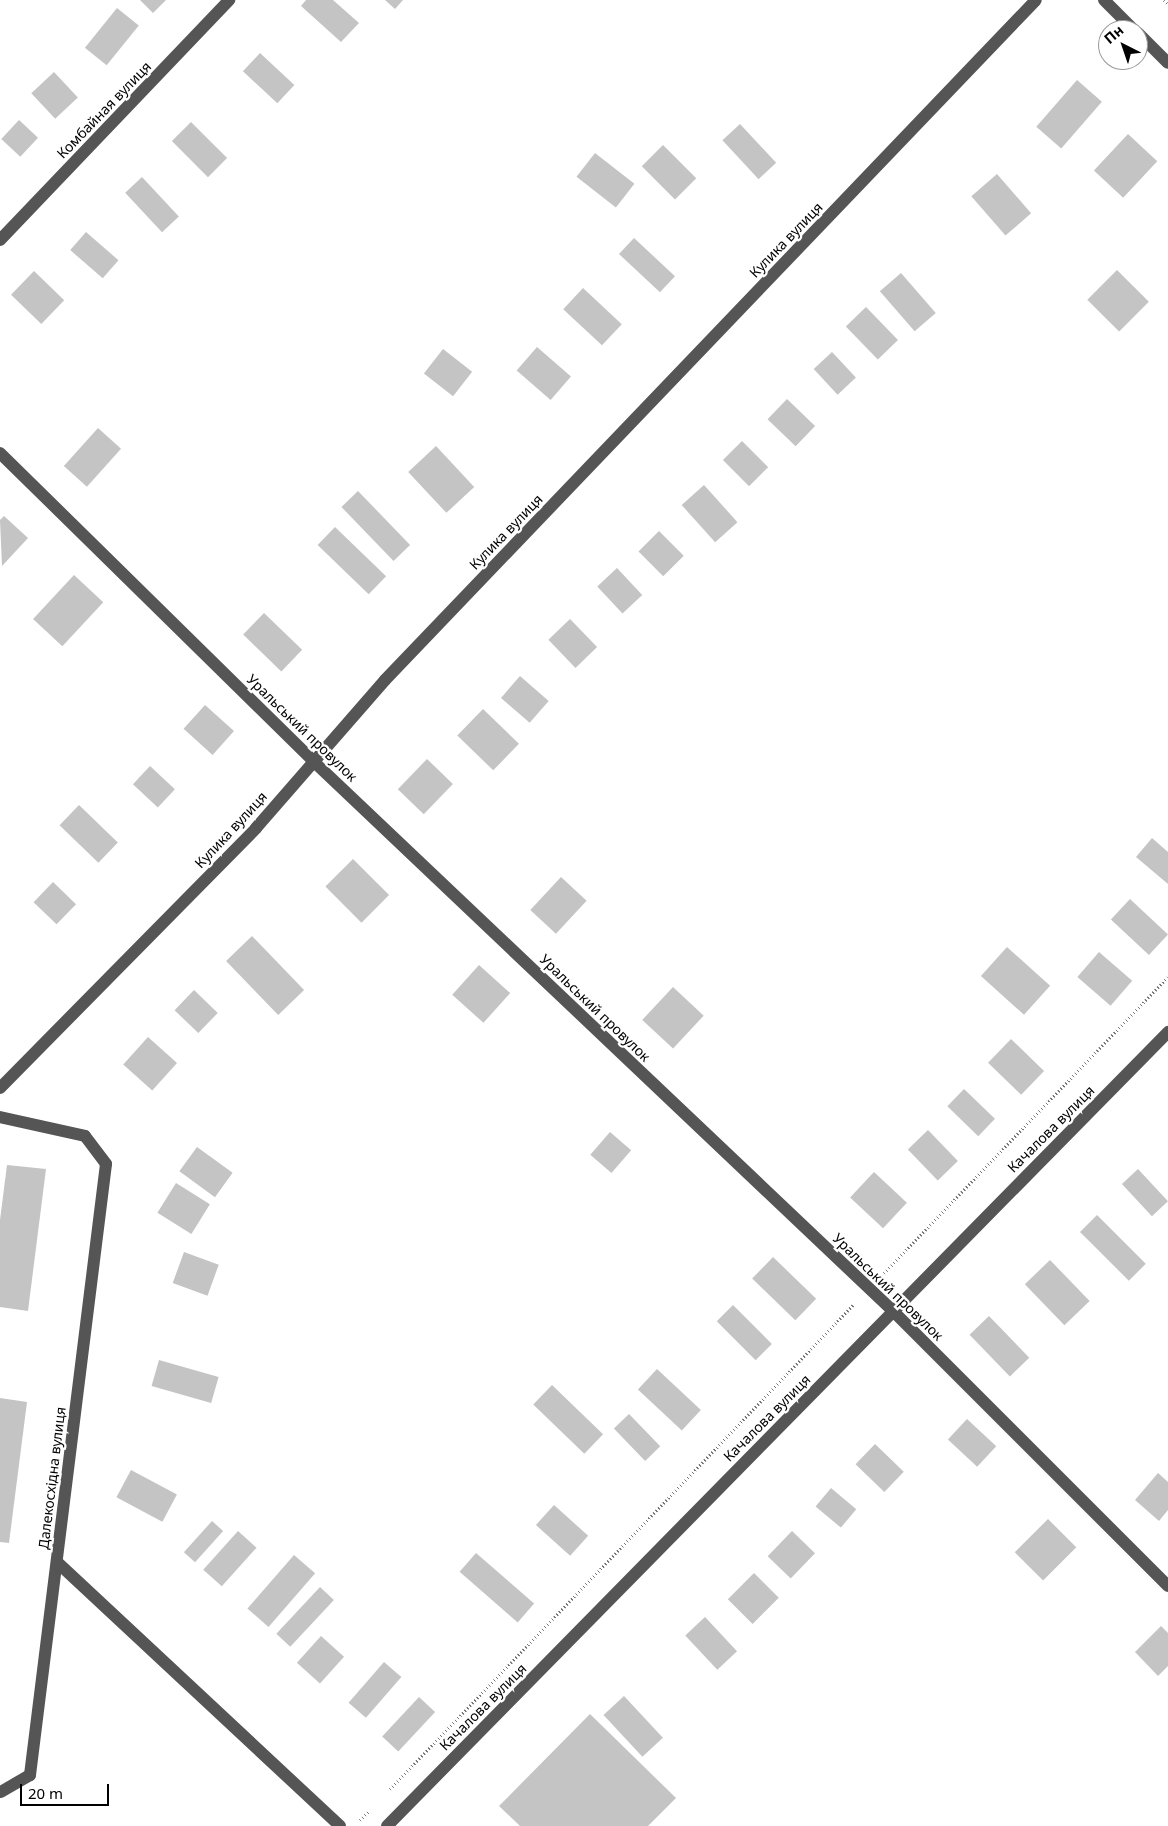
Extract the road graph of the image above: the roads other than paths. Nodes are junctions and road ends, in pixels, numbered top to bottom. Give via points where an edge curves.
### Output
1 (230, 0) edge
2 (1036, 0) edge
3 (1104, 0) edge
4 (1124, 20) edge
5 (1148, 44) edge
6 (1168, 63) edge
7 (0, 240) edge
8 (0, 453) edge
9 (312, 760) junction
10 (1168, 1032) edge
11 (0, 1088) edge
12 (0, 1117) edge
13 (893, 1311) junction
14 (56, 1562) junction
15 (1168, 1586) edge
16 (0, 1792) edge
17 (340, 1826) edge
18 (387, 1826) edge

1 - 7 street, Комбайная вулиця
2 - 9 street, Кулика вулиця
3 - 4 street
5 - 6 street
8 - 9 street, Уральський провулок
9 - 11 street, Кулика вулиця via 256,828
9 - 13 street, Уральський провулок
10 - 13 street, Качалова вулиця
12 - 14 street, Далекосхідна вулиця via 85,1136 106,1164
13 - 15 street, Уральський провулок
13 - 18 street, Качалова вулиця
14 - 16 street via 30,1775
14 - 17 street, Далекосхідна вулиця

